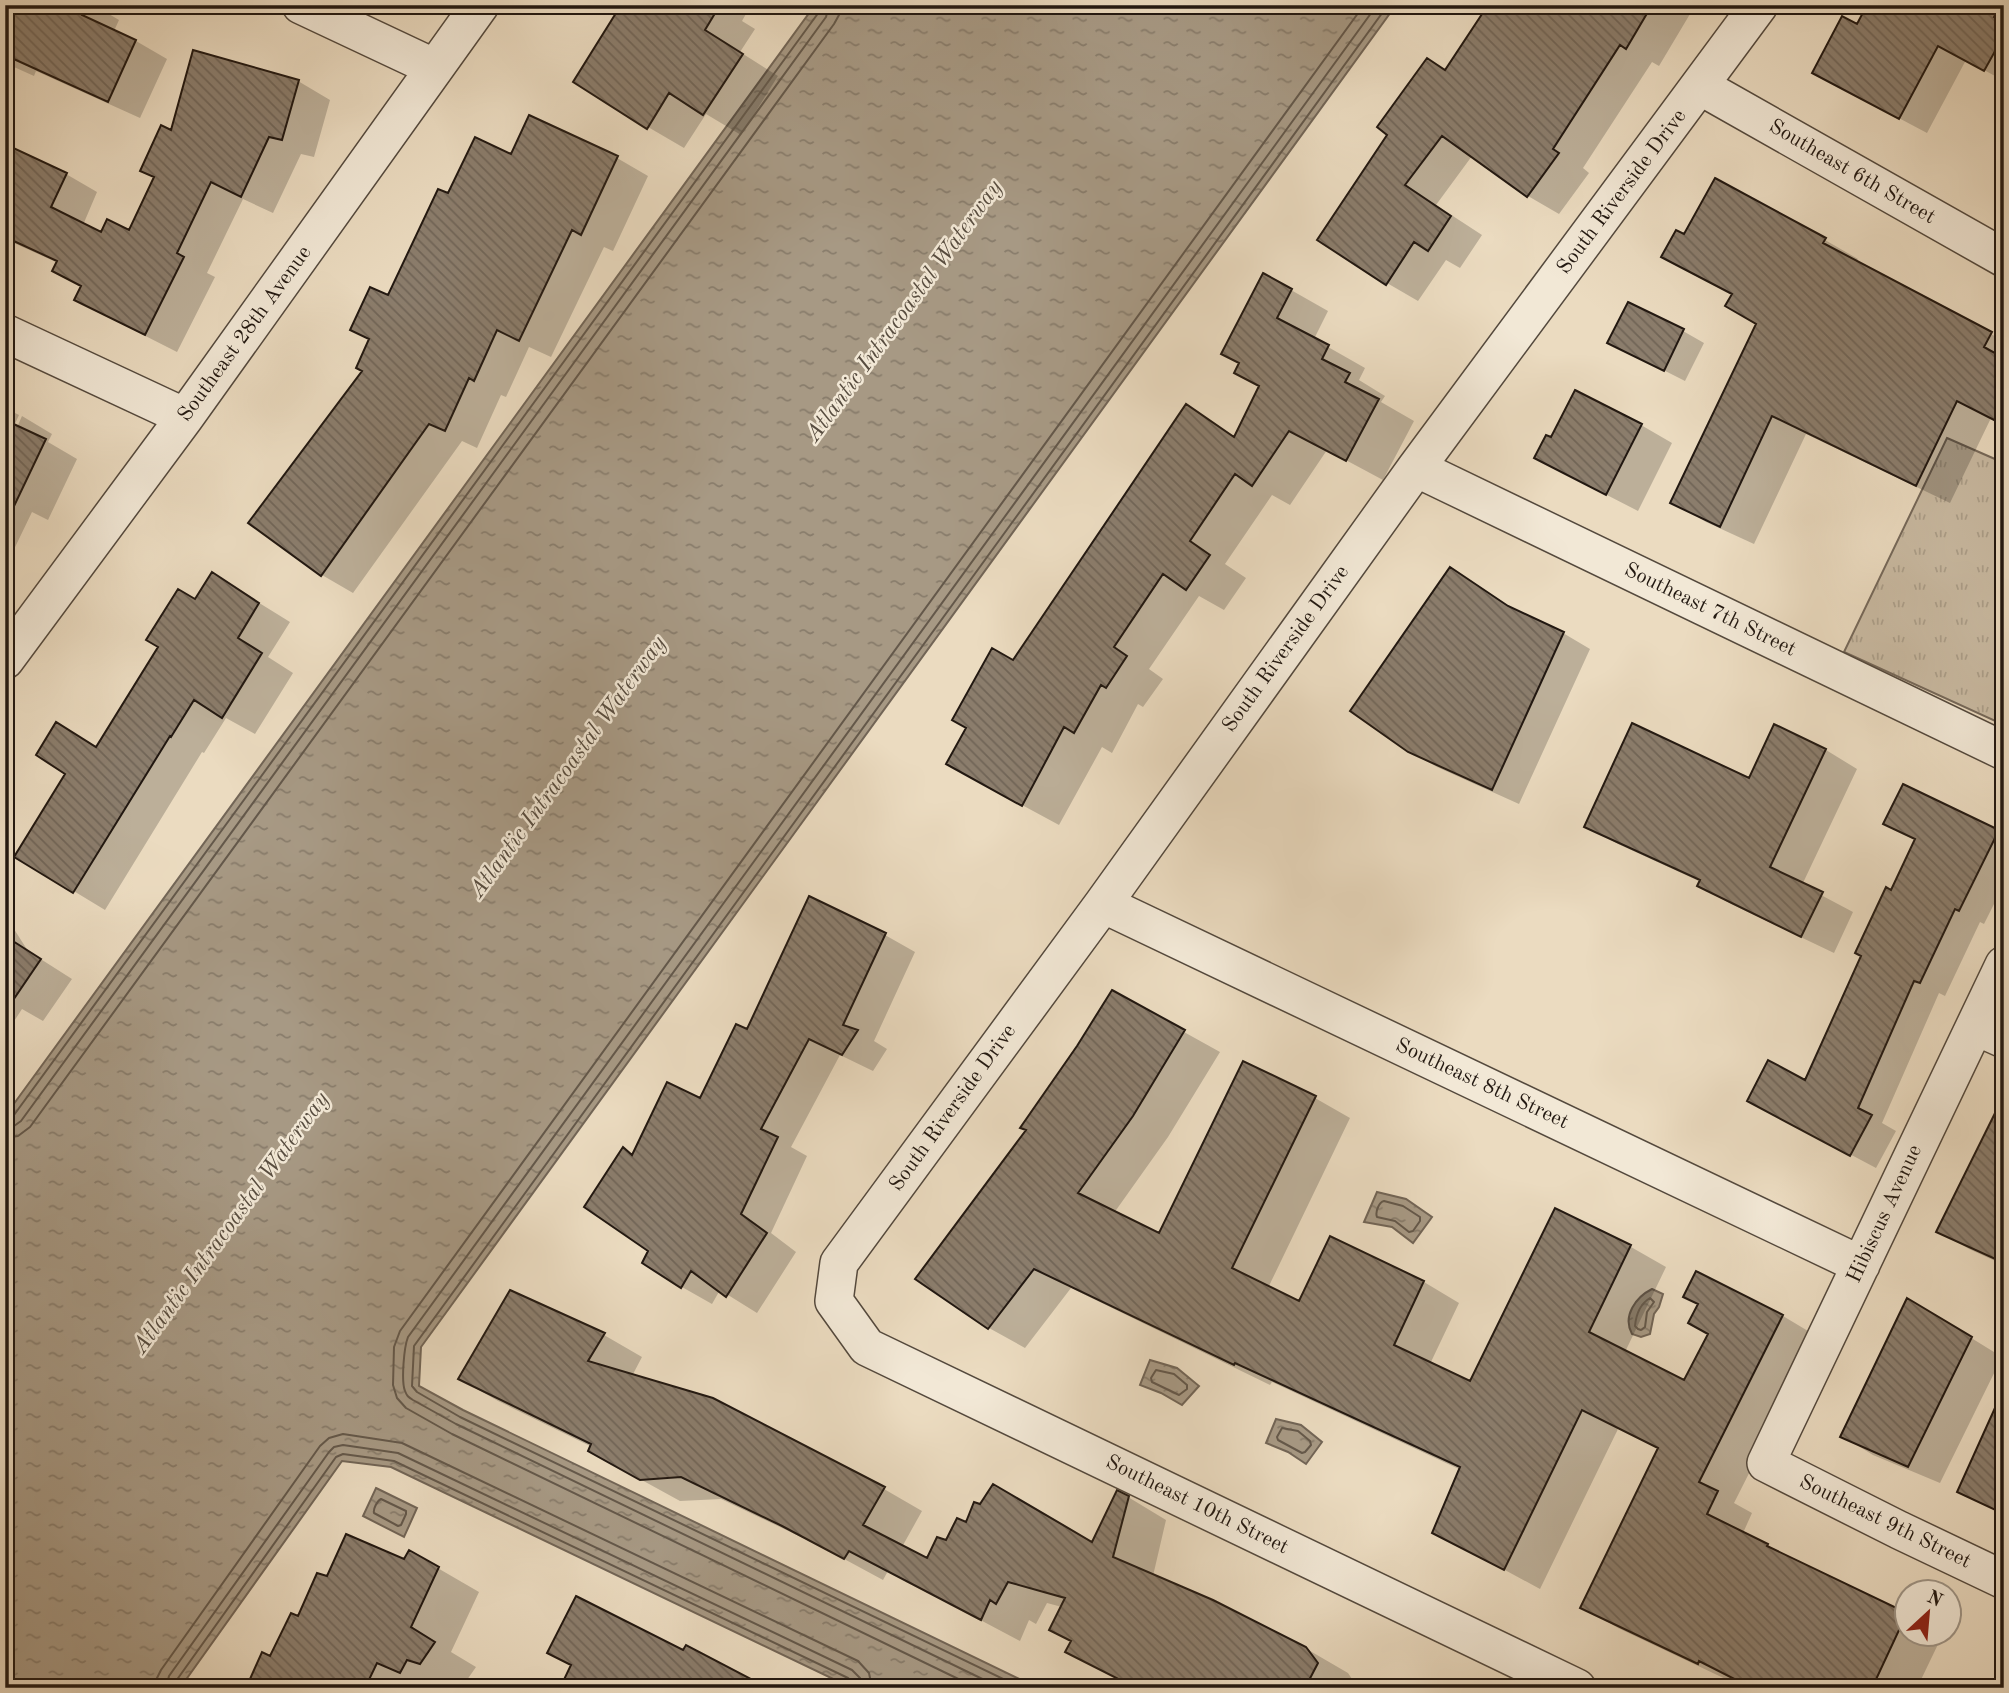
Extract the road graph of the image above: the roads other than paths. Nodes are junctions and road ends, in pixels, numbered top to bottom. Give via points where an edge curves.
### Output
1 (301, 5) edge
2 (480, 5) edge
3 (1759, 5) edge
4 (436, 68) junction
5 (1700, 86) junction
6 (2004, 258) edge
7 (5, 333) edge
8 (185, 417) junction
9 (1416, 468) junction
10 (5, 660) edge
11 (2004, 751) edge
12 (1103, 904) junction
13 (2004, 965) edge
14 (1989, 1032) edge
15 (1861, 1265) junction
16 (834, 1301) joint
17 (1766, 1463) joint
18 (2004, 1580) edge
19 (1577, 1688) edge

1 - 4 street
2 - 4 street, Southeast 28th Avenue
3 - 5 street, South Riverside Drive
4 - 8 street, Southeast 28th Avenue
5 - 6 street, Southeast 6th Street
5 - 9 street, South Riverside Drive
7 - 8 street
8 - 10 street, Southeast 28th Avenue
9 - 11 street, Southeast 7th Street
9 - 12 street, South Riverside Drive
12 - 15 street, Southeast 8th Street
12 - 16 street, South Riverside Drive via 839,1263
13 - 14 street, Hibiscus Avenue
14 - 15 street, Hibiscus Avenue
15 - 17 street, Hibiscus Avenue
16 - 19 street, Southeast 10th Street via 867,1347
17 - 18 street, Southeast 9th Street

